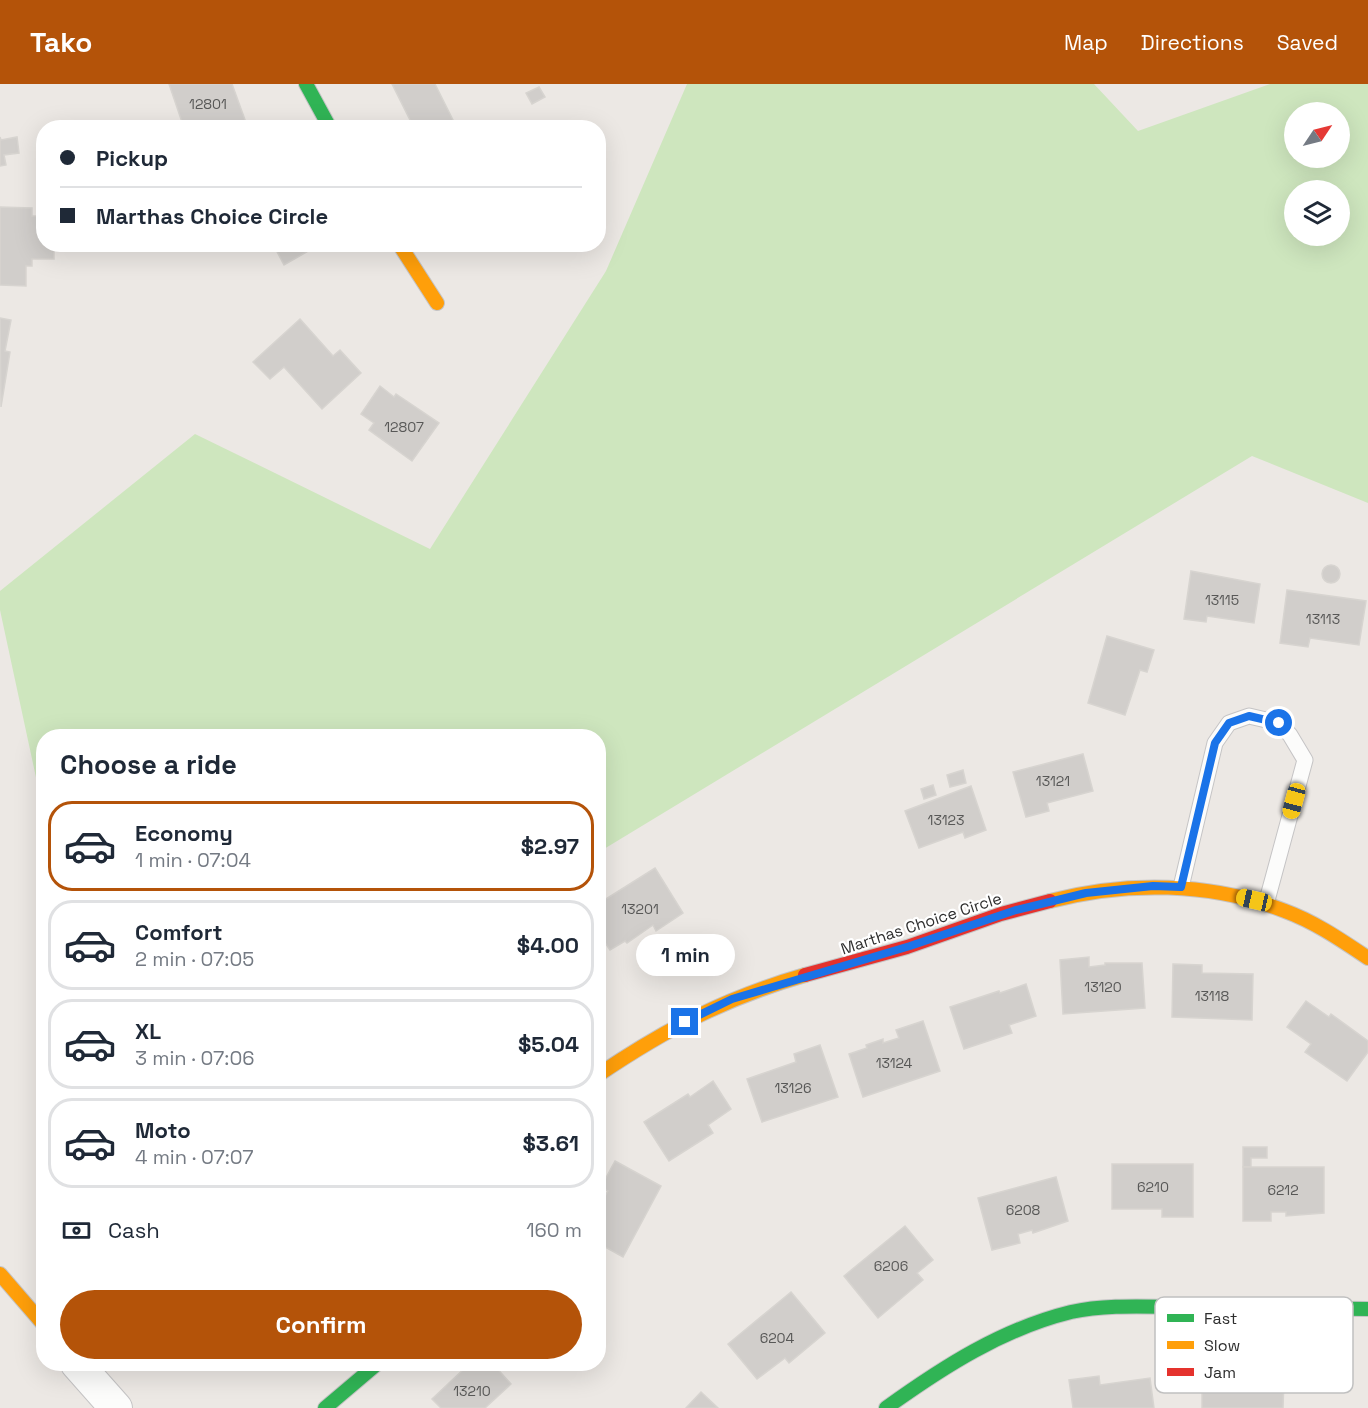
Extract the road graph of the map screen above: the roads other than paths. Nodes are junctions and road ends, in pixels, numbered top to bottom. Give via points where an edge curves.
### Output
1 (306, 84) edge
2 (326, 120) edge
3 (404, 252) edge
4 (437, 303) dead end
5 (1181, 887) junction
6 (1266, 904) junction
7 (1368, 958) edge
8 (606, 1070) edge
9 (0, 1274) edge
10 (1155, 1307) edge
11 (1353, 1309) edge
12 (1368, 1309) edge
13 (36, 1316) edge
14 (83, 1371) edge
15 (368, 1371) edge
16 (116, 1408) edge
17 (325, 1408) edge
18 (886, 1408) edge

1 - 2 street
3 - 4 street
5 - 6 street, Marthas Choice Circle
5 - 6 lane via 1215,743 1229,723 1249,716 1279,723 1305,760
5 - 8 street, Marthas Choice Circle via 1119,889 1057,899 732,999 658,1036
6 - 7 street, Marthas Choice Circle via 1287,910
9 - 13 street
10 - 18 street via 1067,1313 1014,1331 926,1380
11 - 12 street
14 - 16 street
15 - 17 street

